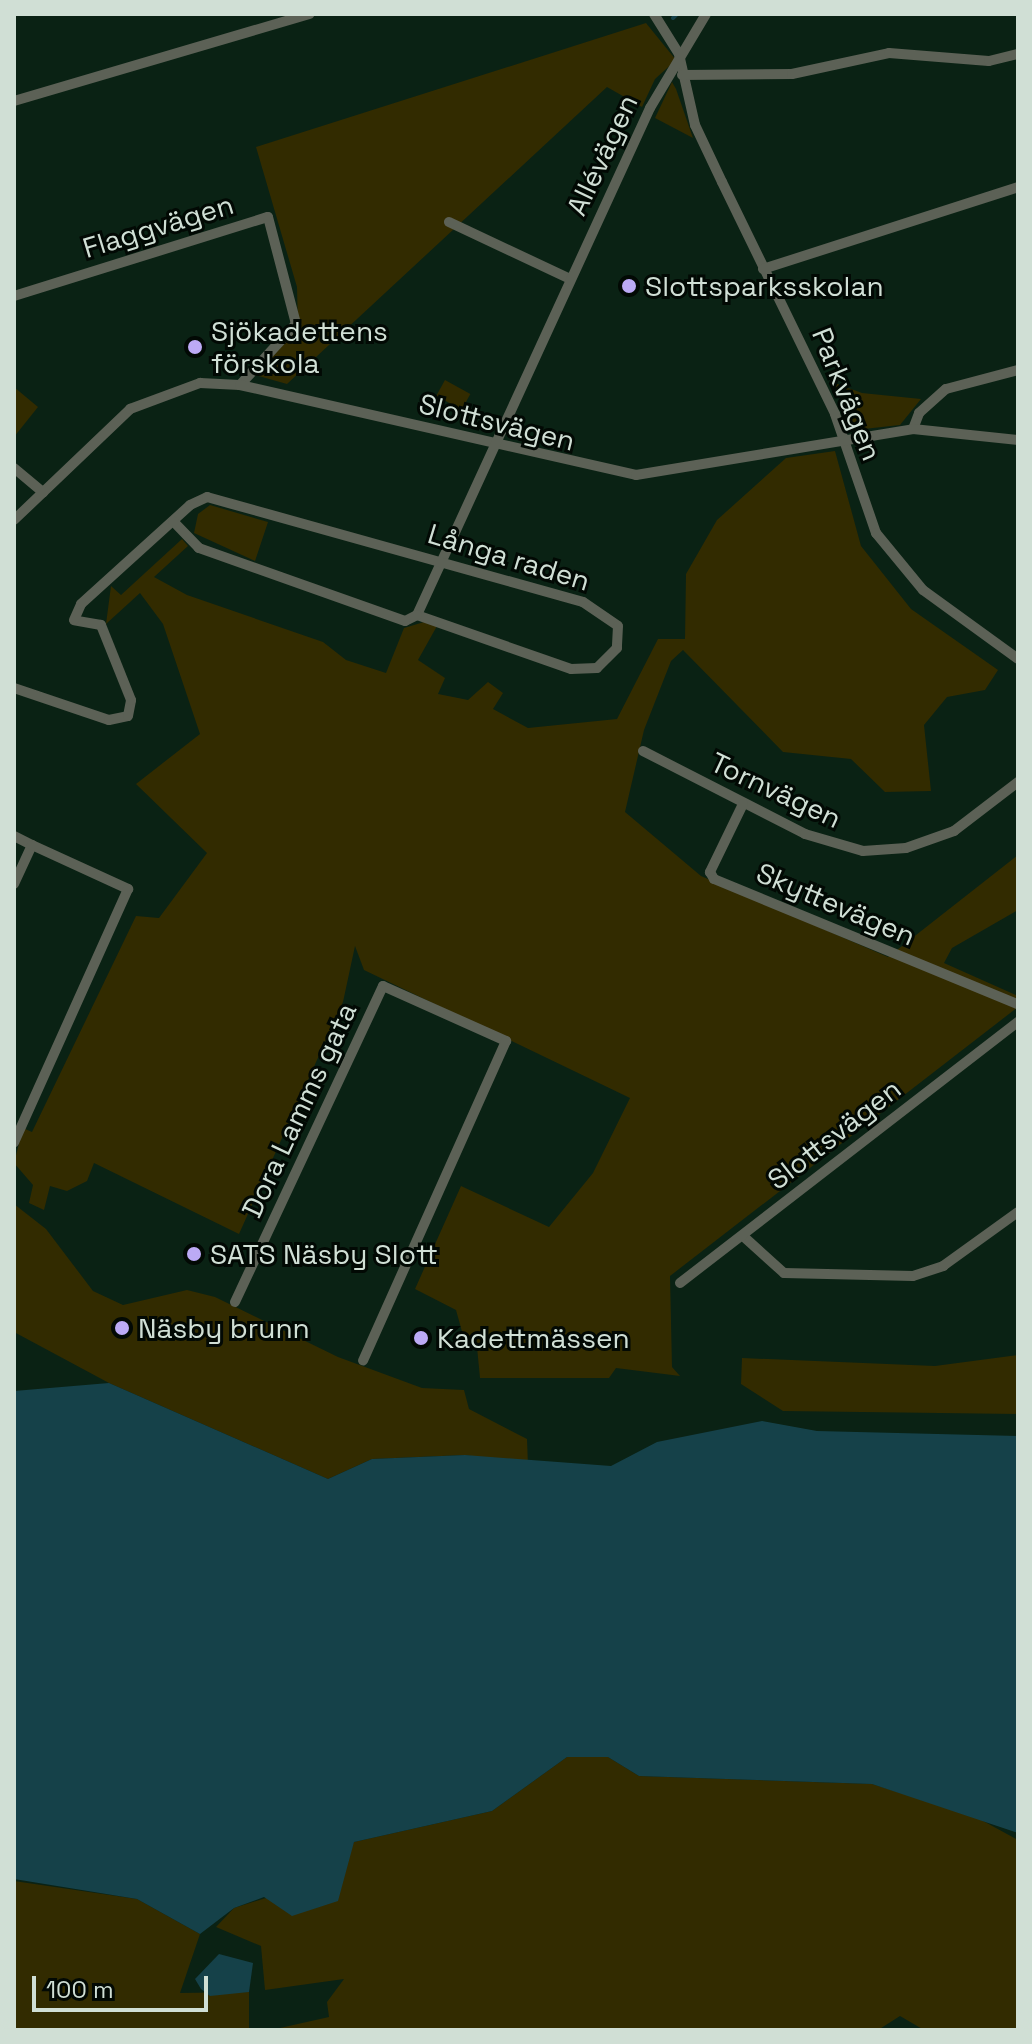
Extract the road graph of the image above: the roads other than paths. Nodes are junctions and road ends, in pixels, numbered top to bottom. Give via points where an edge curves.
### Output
1 (309, 14) edge
2 (654, 14) edge
3 (706, 14) edge
4 (679, 54) junction
5 (1018, 54) edge
6 (682, 75) junction
7 (14, 101) edge
8 (1018, 187) edge
9 (449, 222) dead end
10 (763, 269) junction
11 (570, 279) junction
12 (14, 296) edge
13 (1018, 370) edge
14 (240, 385) junction
15 (913, 429) junction
16 (844, 440) junction
17 (1018, 440) edge
18 (493, 446) junction
19 (14, 468) edge
20 (43, 492) junction
21 (14, 520) edge
22 (173, 521) junction
23 (440, 560) junction
24 (417, 615) junction
25 (1018, 659) edge
26 (14, 688) edge
27 (643, 751) dead end
28 (1018, 782) edge
29 (743, 804) junction
30 (14, 836) edge
31 (32, 845) junction
32 (14, 884) edge
33 (1018, 1004) edge
34 (1018, 1022) edge
35 (14, 1143) edge
36 (1018, 1212) edge
37 (743, 1236) junction
38 (680, 1283) dead end
39 (235, 1302) dead end
40 (363, 1361) dead end

1 - 7 street
2 - 4 street, Parkvägen
3 - 4 street, Allévägen
4 - 6 street, Parkvägen
4 - 11 street, Allévägen
5 - 6 street via 989,61 889,53 792,74
6 - 10 street, Parkvägen via 695,125
8 - 10 street
9 - 11 street
10 - 16 street, Parkvägen
11 - 18 street, Allévägen
12 - 14 street, Flaggvägen via 268,217 296,324
13 - 15 street via 946,389 919,413
14 - 18 street, Slottsvägen
14 - 20 street, Slottsvägen via 177,387 145,401
15 - 16 street, Slottsvägen
15 - 17 street, Slottsvägen
16 - 18 street, Slottsvägen via 636,475
16 - 25 street, Parkvägen via 871,521 893,558 948,612
18 - 23 street, Allévägen
19 - 20 street
20 - 21 street, Slottsvägen
22 - 23 street, Långa raden via 199,499 218,498
22 - 24 street, Långa raden via 199,548 405,621
22 - 26 street, Långa raden via 81,604 74,620 101,625 131,700 128,716 109,720
23 - 24 street, Allévägen
23 - 24 street, Långa raden via 583,602 618,626 617,648 597,668 571,669
27 - 29 street, Tornvägen
28 - 29 street, Tornvägen via 968,824 887,850 832,845
29 - 33 street, Skyttevägen via 710,872 714,879
30 - 31 street
31 - 32 street
31 - 35 street via 128,889
34 - 37 street, Slottsvägen
36 - 37 street via 943,1266 913,1276 784,1273
37 - 38 street, Slottsvägen
39 - 40 street, Dora Lamms gata via 383,986 506,1041

